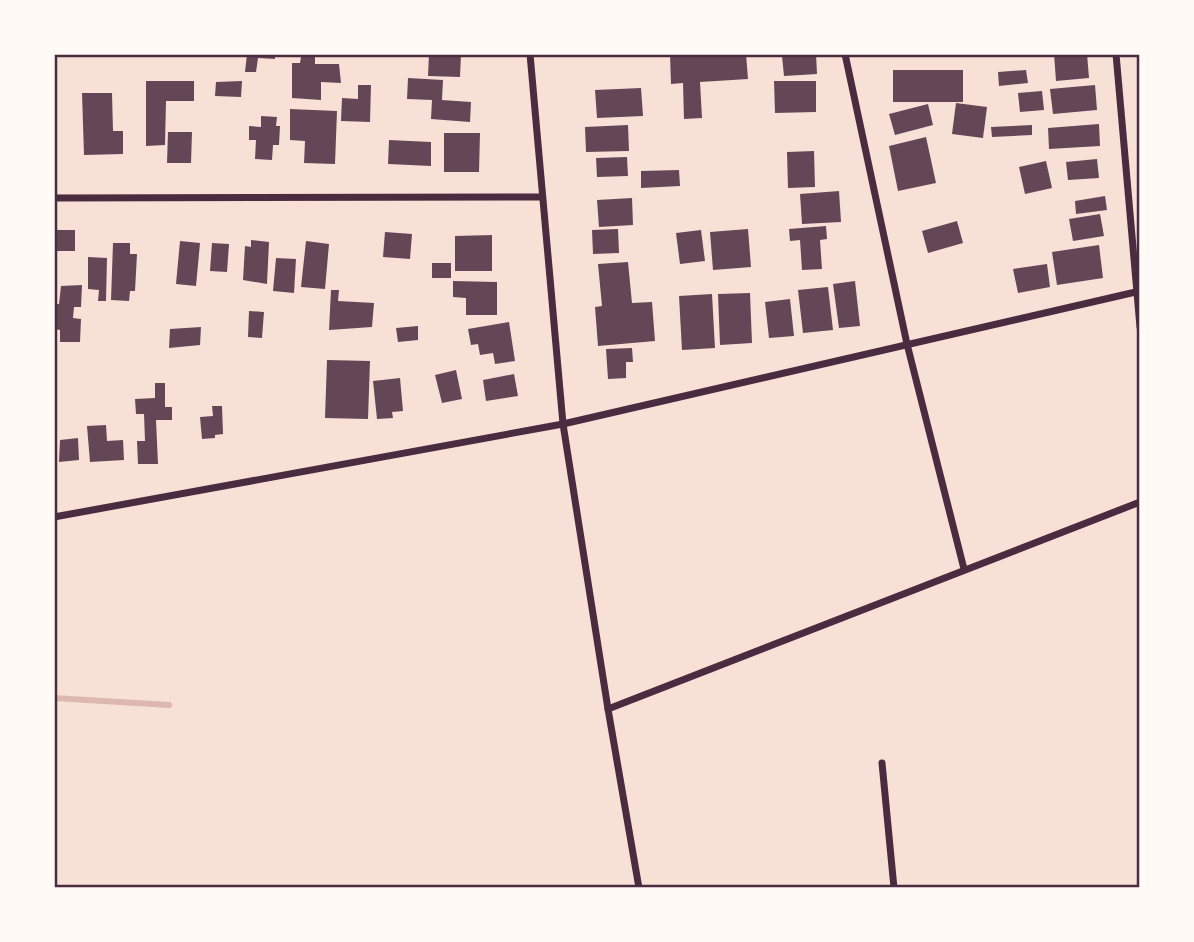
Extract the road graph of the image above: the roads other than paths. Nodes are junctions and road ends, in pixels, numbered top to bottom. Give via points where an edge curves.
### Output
1 (530, 54) edge
2 (845, 54) edge
3 (1116, 54) edge
4 (541, 197) junction
5 (54, 198) edge
6 (1138, 292) edge
7 (1140, 327) edge
8 (907, 344) junction
9 (563, 424) junction
10 (1140, 502) edge
11 (54, 517) edge
12 (964, 569) junction
13 (608, 709) junction
14 (882, 763) dead end
15 (639, 888) edge
16 (894, 888) edge

1 - 4 street
2 - 8 street
3 - 6 street
4 - 5 street
4 - 9 street
6 - 7 street
6 - 8 street
8 - 9 street
8 - 12 street
9 - 11 street
9 - 13 street
10 - 12 street
12 - 13 street
13 - 15 street
14 - 16 street

